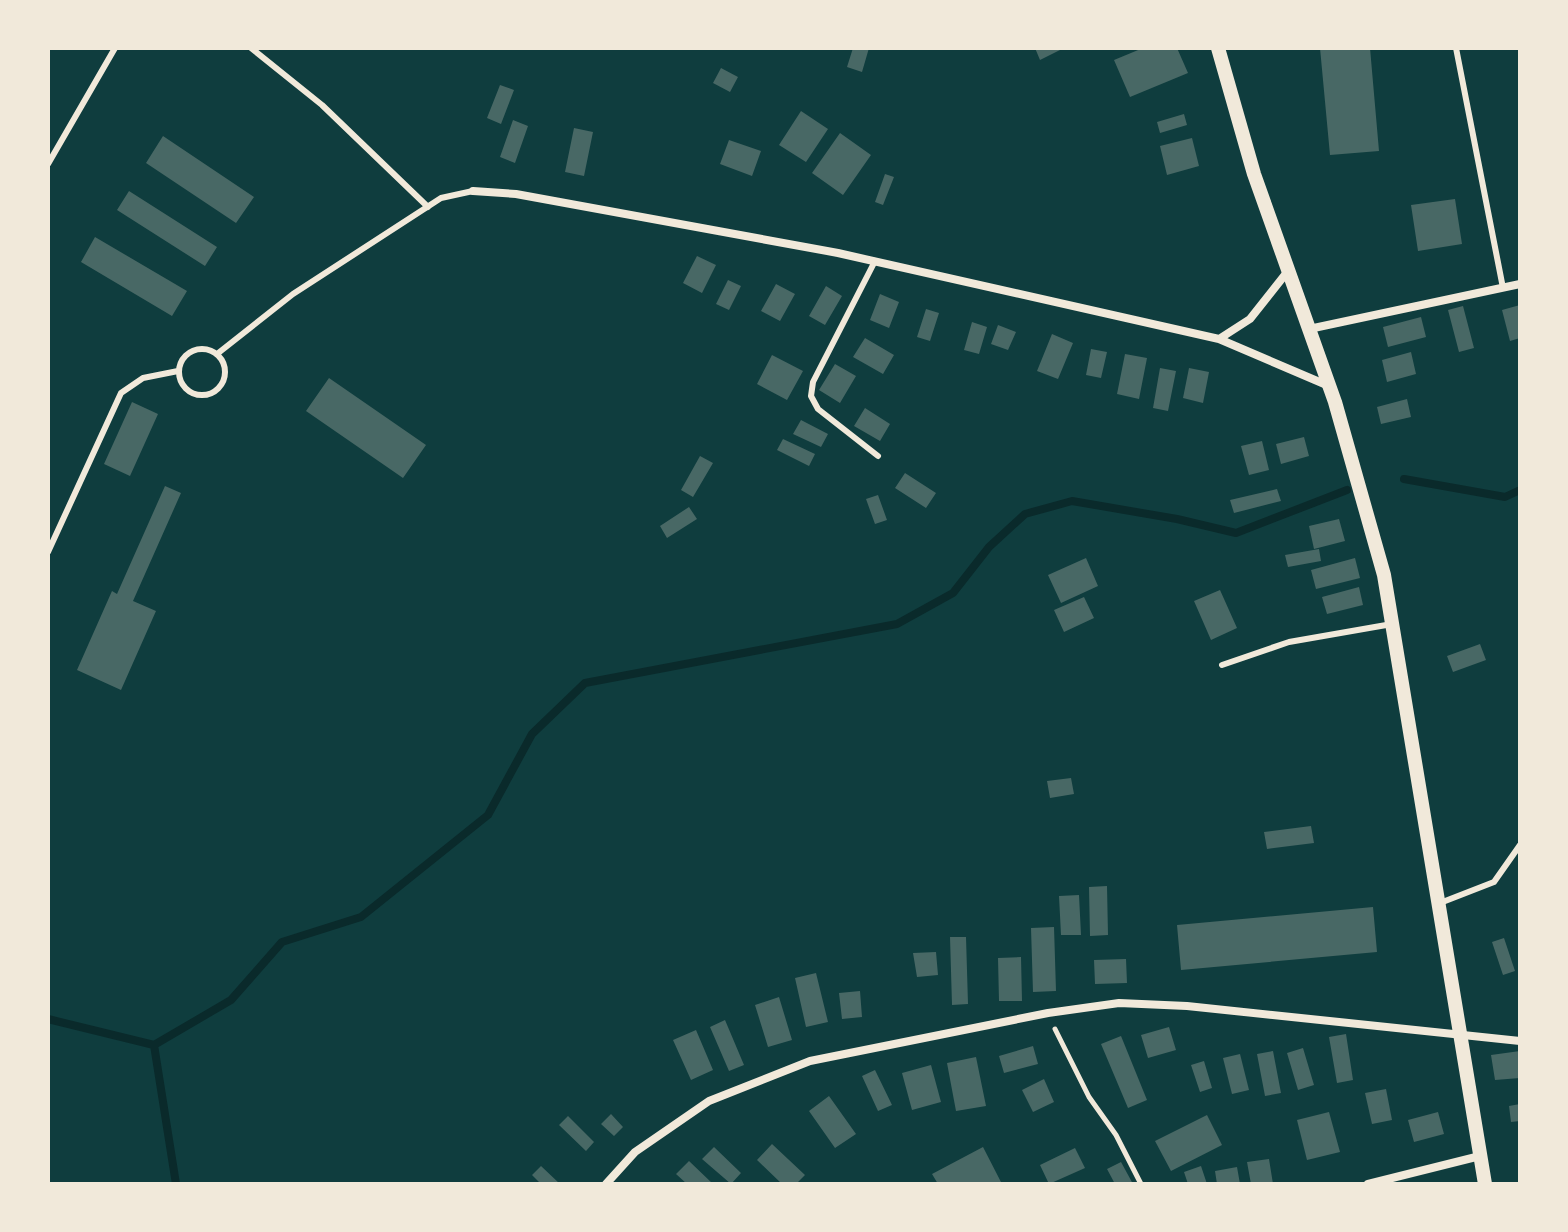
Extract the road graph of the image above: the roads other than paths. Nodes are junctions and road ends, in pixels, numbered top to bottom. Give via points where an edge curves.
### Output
1 (115, 48) edge
2 (251, 48) edge
3 (1218, 48) edge
4 (1456, 48) edge
5 (48, 164) edge
6 (473, 191) joint
7 (428, 207) junction
8 (875, 261) junction
9 (1288, 271) junction
10 (1520, 284) edge
11 (1503, 288) junction
12 (1309, 329) junction
13 (1219, 339) junction
14 (217, 354) junction
15 (178, 371) junction
16 (1330, 387) junction
17 (878, 456) dead end
18 (48, 552) edge
19 (1392, 624) junction
20 (1222, 665) dead end
21 (1520, 845) edge
22 (1437, 904) junction
23 (1458, 1033) junction
24 (1520, 1041) edge
25 (1480, 1156) junction
26 (606, 1184) edge
27 (1368, 1184) edge
28 (1485, 1184) edge

1 - 5 lane
2 - 7 lane via 322,105
3 - 9 street
4 - 11 lane
6 - 7 lane via 441,198
6 - 8 street via 516,194
7 - 14 lane via 293,294
8 - 13 street
8 - 17 lane via 813,382 811,396 818,409
9 - 12 street
9 - 13 street via 1250,319
10 - 11 street
11 - 12 street
12 - 16 street
13 - 16 street
14 - 15 lane via 189,352
14 - 15 lane via 225,376 211,393 188,391
15 - 18 lane via 143,378 121,393
16 - 19 street via 1384,575
19 - 20 lane via 1289,642
19 - 22 street
21 - 22 lane via 1494,882
22 - 23 street
23 - 24 street
23 - 25 street
23 - 26 street via 1146,1004 1048,1013 810,1061 709,1101 635,1152
25 - 27 street
25 - 28 street

